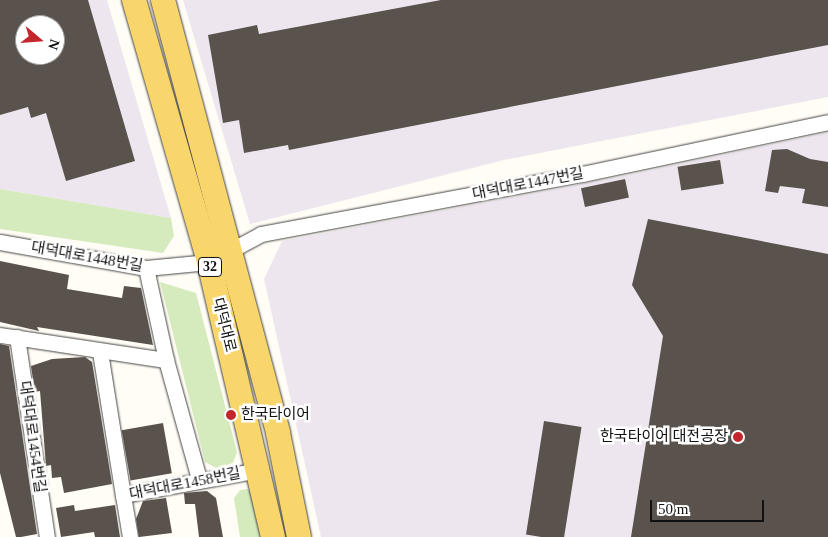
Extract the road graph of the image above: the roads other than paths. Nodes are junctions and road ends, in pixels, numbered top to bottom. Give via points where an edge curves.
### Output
1 (134, 0) edge
2 (163, 0) edge
3 (828, 122) edge
4 (0, 242) edge
5 (231, 251) junction
6 (209, 262) junction
7 (146, 268) junction
8 (0, 335) edge
9 (17, 337) junction
10 (100, 352) junction
11 (166, 360) junction
12 (259, 470) junction
13 (198, 479) junction
14 (123, 495) junction
15 (47, 537) edge
16 (130, 537) edge
17 (274, 537) edge
18 (299, 537) edge

1 - 6 main road, 대덕대로 / 32
2 - 5 main road, 대덕대로 / 32
3 - 5 street, 대덕대로1447번길 via 582,174 261,234
4 - 7 street, 대덕대로1448번길
5 - 6 street, 대덕대로1448번길
5 - 18 main road, 대덕대로 / 32 via 278,433
6 - 7 street, 대덕대로1448번길
6 - 12 main road, 대덕대로 / 32
7 - 11 street
8 - 9 street
9 - 10 street
9 - 15 street, 대덕대로1454번길
10 - 11 street
10 - 14 street
11 - 13 street
12 - 13 street, 대덕대로1458번길
12 - 17 main road, 대덕대로 / 32
13 - 14 street, 대덕대로1458번길
14 - 16 street, 대덕대로1458번길

